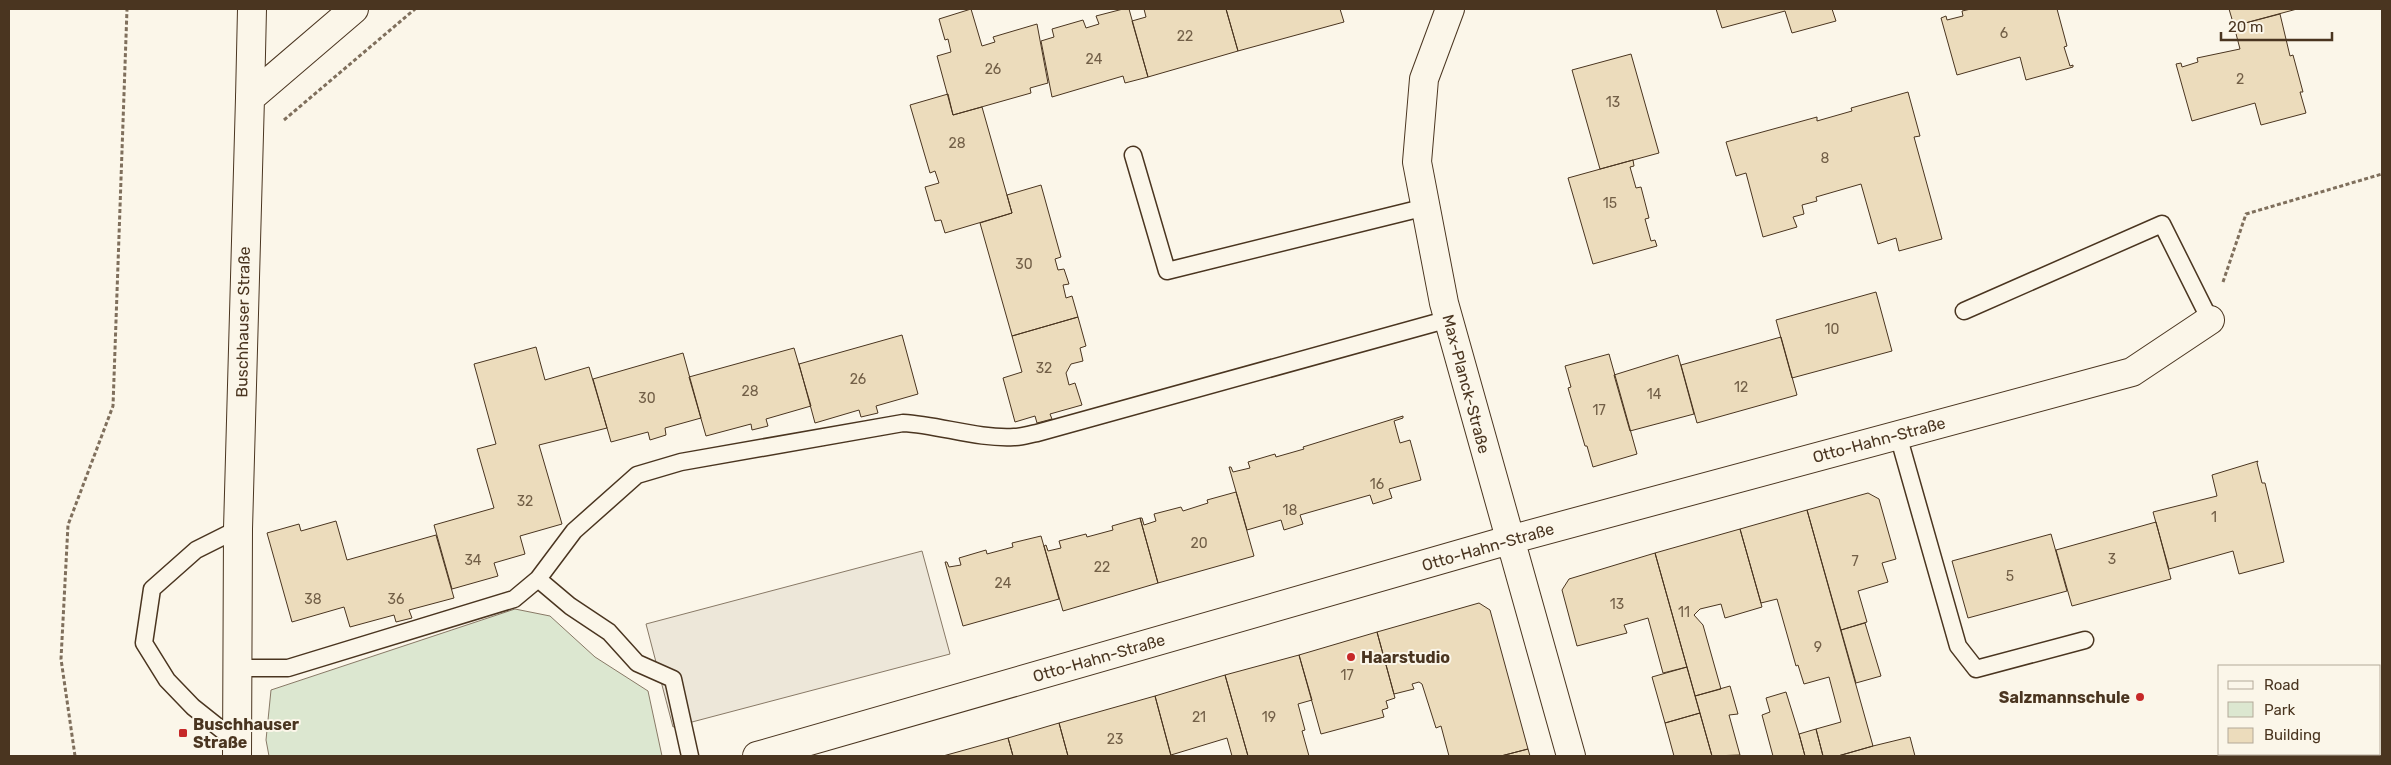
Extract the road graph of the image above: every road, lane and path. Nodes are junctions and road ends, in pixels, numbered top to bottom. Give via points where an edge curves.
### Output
1 (127, 9) edge
2 (252, 9) edge
3 (354, 9) edge
4 (415, 9) edge
5 (1450, 9) edge
6 (250, 98) junction
7 (248, 149) junction
8 (1133, 155) dead end
9 (2382, 174) edge
10 (1426, 207) junction
11 (1964, 311) dead end
12 (1448, 319) junction
13 (2210, 320) junction
14 (1898, 435) junction
15 (238, 530) junction
16 (1510, 540) junction
17 (538, 579) junction
18 (2085, 640) dead end
19 (238, 668) junction
20 (237, 749) edge
21 (75, 756) edge
22 (690, 756) edge
23 (757, 756) edge
24 (1571, 756) edge

1 - 21 path via 113,406 68,525 61,659
2 - 6 street, Buschhauser Straße
3 - 6 street
4 - 7 path
5 - 10 street, Max-Planck-Straße via 1424,79 1417,162
6 - 7 street, Buschhauser Straße
7 - 15 street, Buschhauser Straße
8 - 10 lane via 1167,271
9 - 13 path via 2246,214
10 - 12 street, Max-Planck-Straße
11 - 13 lane via 2162,224
12 - 16 street, Max-Planck-Straße
12 - 17 lane via 1037,433 1014,437 903,423 681,462 637,475 574,531
13 - 14 street, Otto-Hahn-Straße via 2132,372
14 - 16 street, Otto-Hahn-Straße
14 - 18 lane via 1958,646 1976,669
15 - 19 street, Buschhauser Straße
15 - 20 lane via 196,550 152,589 144,644 167,680
16 - 23 street, Otto-Hahn-Straße
16 - 24 street, Max-Planck-Straße
17 - 19 lane via 514,599 288,668
17 - 22 lane via 609,632 637,662 673,679
19 - 20 street, Buschhauser Straße

